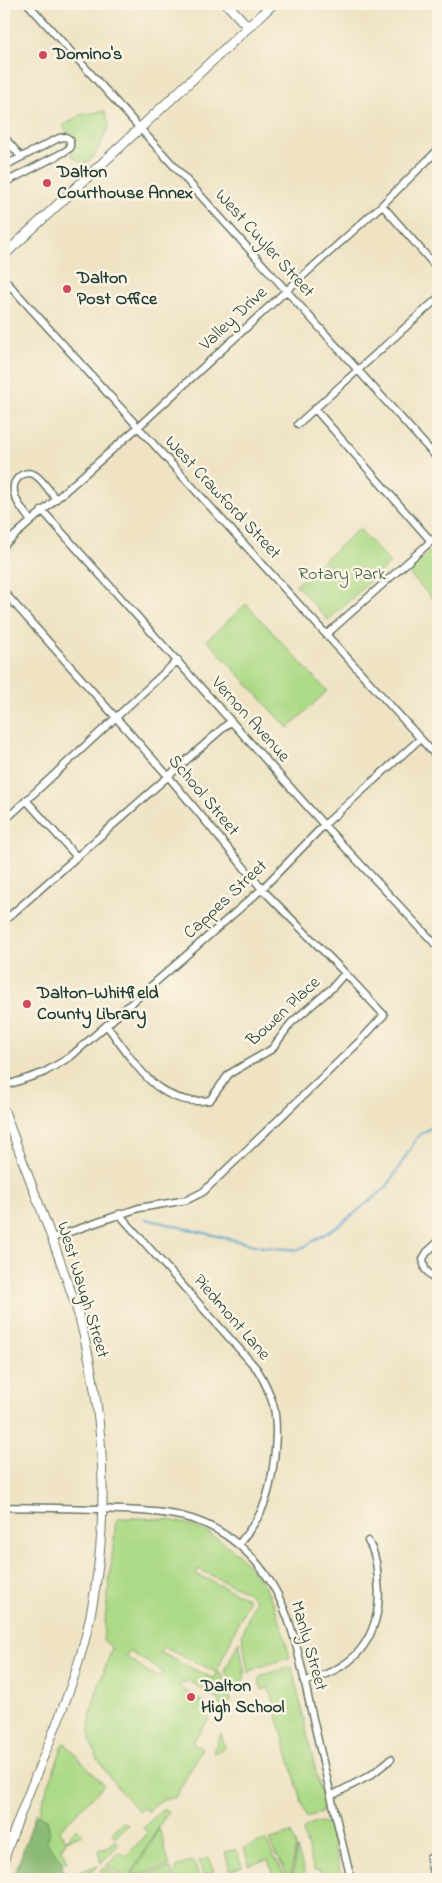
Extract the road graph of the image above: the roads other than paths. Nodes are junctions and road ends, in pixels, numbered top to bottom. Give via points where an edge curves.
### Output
1 (28, 4) edge
2 (227, 4) edge
3 (273, 4) edge
4 (248, 26) junction
5 (141, 128) junction
6 (4, 137) edge
7 (438, 150) edge
8 (21, 157) junction
9 (4, 166) edge
10 (4, 183) edge
11 (382, 205) junction
12 (4, 254) edge
13 (438, 269) edge
14 (4, 279) edge
15 (286, 291) junction
16 (438, 298) edge
17 (358, 370) junction
18 (316, 409) junction
19 (298, 424) dead end
20 (138, 428) junction
21 (438, 459) edge
22 (56, 498) junction
23 (42, 510) junction
24 (31, 521) junction
25 (438, 535) edge
26 (431, 541) junction
27 (4, 545) edge
28 (4, 592) edge
29 (327, 634) junction
30 (178, 660) junction
31 (116, 718) junction
32 (231, 721) junction
33 (420, 739) junction
34 (437, 754) edge
35 (168, 776) junction
36 (26, 800) junction
37 (4, 821) edge
38 (324, 825) junction
39 (77, 857) junction
40 (262, 889) junction
41 (4, 921) edge
42 (438, 947) edge
43 (346, 973) junction
44 (107, 1026) junction
45 (4, 1086) edge
46 (4, 1110) edge
47 (119, 1214) junction
48 (52, 1238) junction
49 (438, 1242) edge
50 (438, 1284) edge
51 (4, 1507) edge
52 (102, 1509) junction
53 (368, 1542) dead end
54 (239, 1544) junction
55 (304, 1682) junction
56 (391, 1759) dead end
57 (331, 1796) junction
58 (430, 1858) dead end
59 (4, 1860) edge
60 (351, 1879) edge
61 (434, 1879) edge

1 - 5 street, West Cuyler Street
2 - 4 main road
3 - 4 main road
4 - 5 main road
5 - 12 main road
5 - 15 street, West Cuyler Street
6 - 8 street
7 - 11 street, Valley Drive
8 - 9 street
8 - 10 street via 59,138 70,140 70,148 64,152
11 - 13 street
11 - 15 street, Valley Drive
14 - 20 street, West Crawford Street
15 - 17 street, West Cuyler Street
15 - 20 street, Valley Drive
16 - 17 street
17 - 18 street
17 - 21 street, West Cuyler Street
18 - 19 street
18 - 26 street
20 - 22 street, Valley Drive
20 - 29 street, West Crawford Street
22 - 23 street, Valley Drive
22 - 24 street via 36,476 30,473 18,478 14,485 17,504
23 - 24 street, Valley Drive
23 - 30 street, Vernon Avenue
24 - 27 street, Valley Drive
25 - 26 street
26 - 29 street
28 - 31 street, School Street
29 - 33 street, West Crawford Street
30 - 31 street
30 - 32 street, Vernon Avenue
31 - 35 street, School Street
31 - 36 street
32 - 35 street
32 - 38 street, Vernon Avenue
33 - 34 street, West Crawford Street
33 - 38 street, Cappes Street
35 - 39 street
35 - 40 street, School Street
36 - 37 street
36 - 39 street
38 - 40 street, Cappes Street
38 - 42 street, Vernon Avenue
39 - 41 street
40 - 43 street, School Street
40 - 44 street, Cappes Street
43 - 44 street, Bowen Place via 291,1023 272,1049 229,1074 210,1100 179,1099 159,1090
43 - 47 street, School Street via 384,1015 361,1040 203,1192 181,1202 150,1205
44 - 45 street, Cappes Street via 70,1057 43,1073
46 - 48 street, West Waugh Street
47 - 48 street
47 - 54 street, Piedmont Lane via 265,1382 275,1423 271,1481 262,1510
48 - 52 street, West Waugh Street via 80,1318 91,1368 102,1450
49 - 50 street via 423,1259 425,1269
51 - 52 street, Manly Street
52 - 54 street, Manly Street via 178,1515 210,1525
52 - 59 street, West Waugh Street via 95,1587 83,1646 67,1698
53 - 55 street via 376,1557 379,1591 377,1613 369,1636 361,1649 341,1667
54 - 55 street, Manly Street via 262,1568 279,1599 288,1619
55 - 57 street, Manly Street
56 - 57 street via 371,1775
57 - 60 street, Manly Street
58 - 61 street

